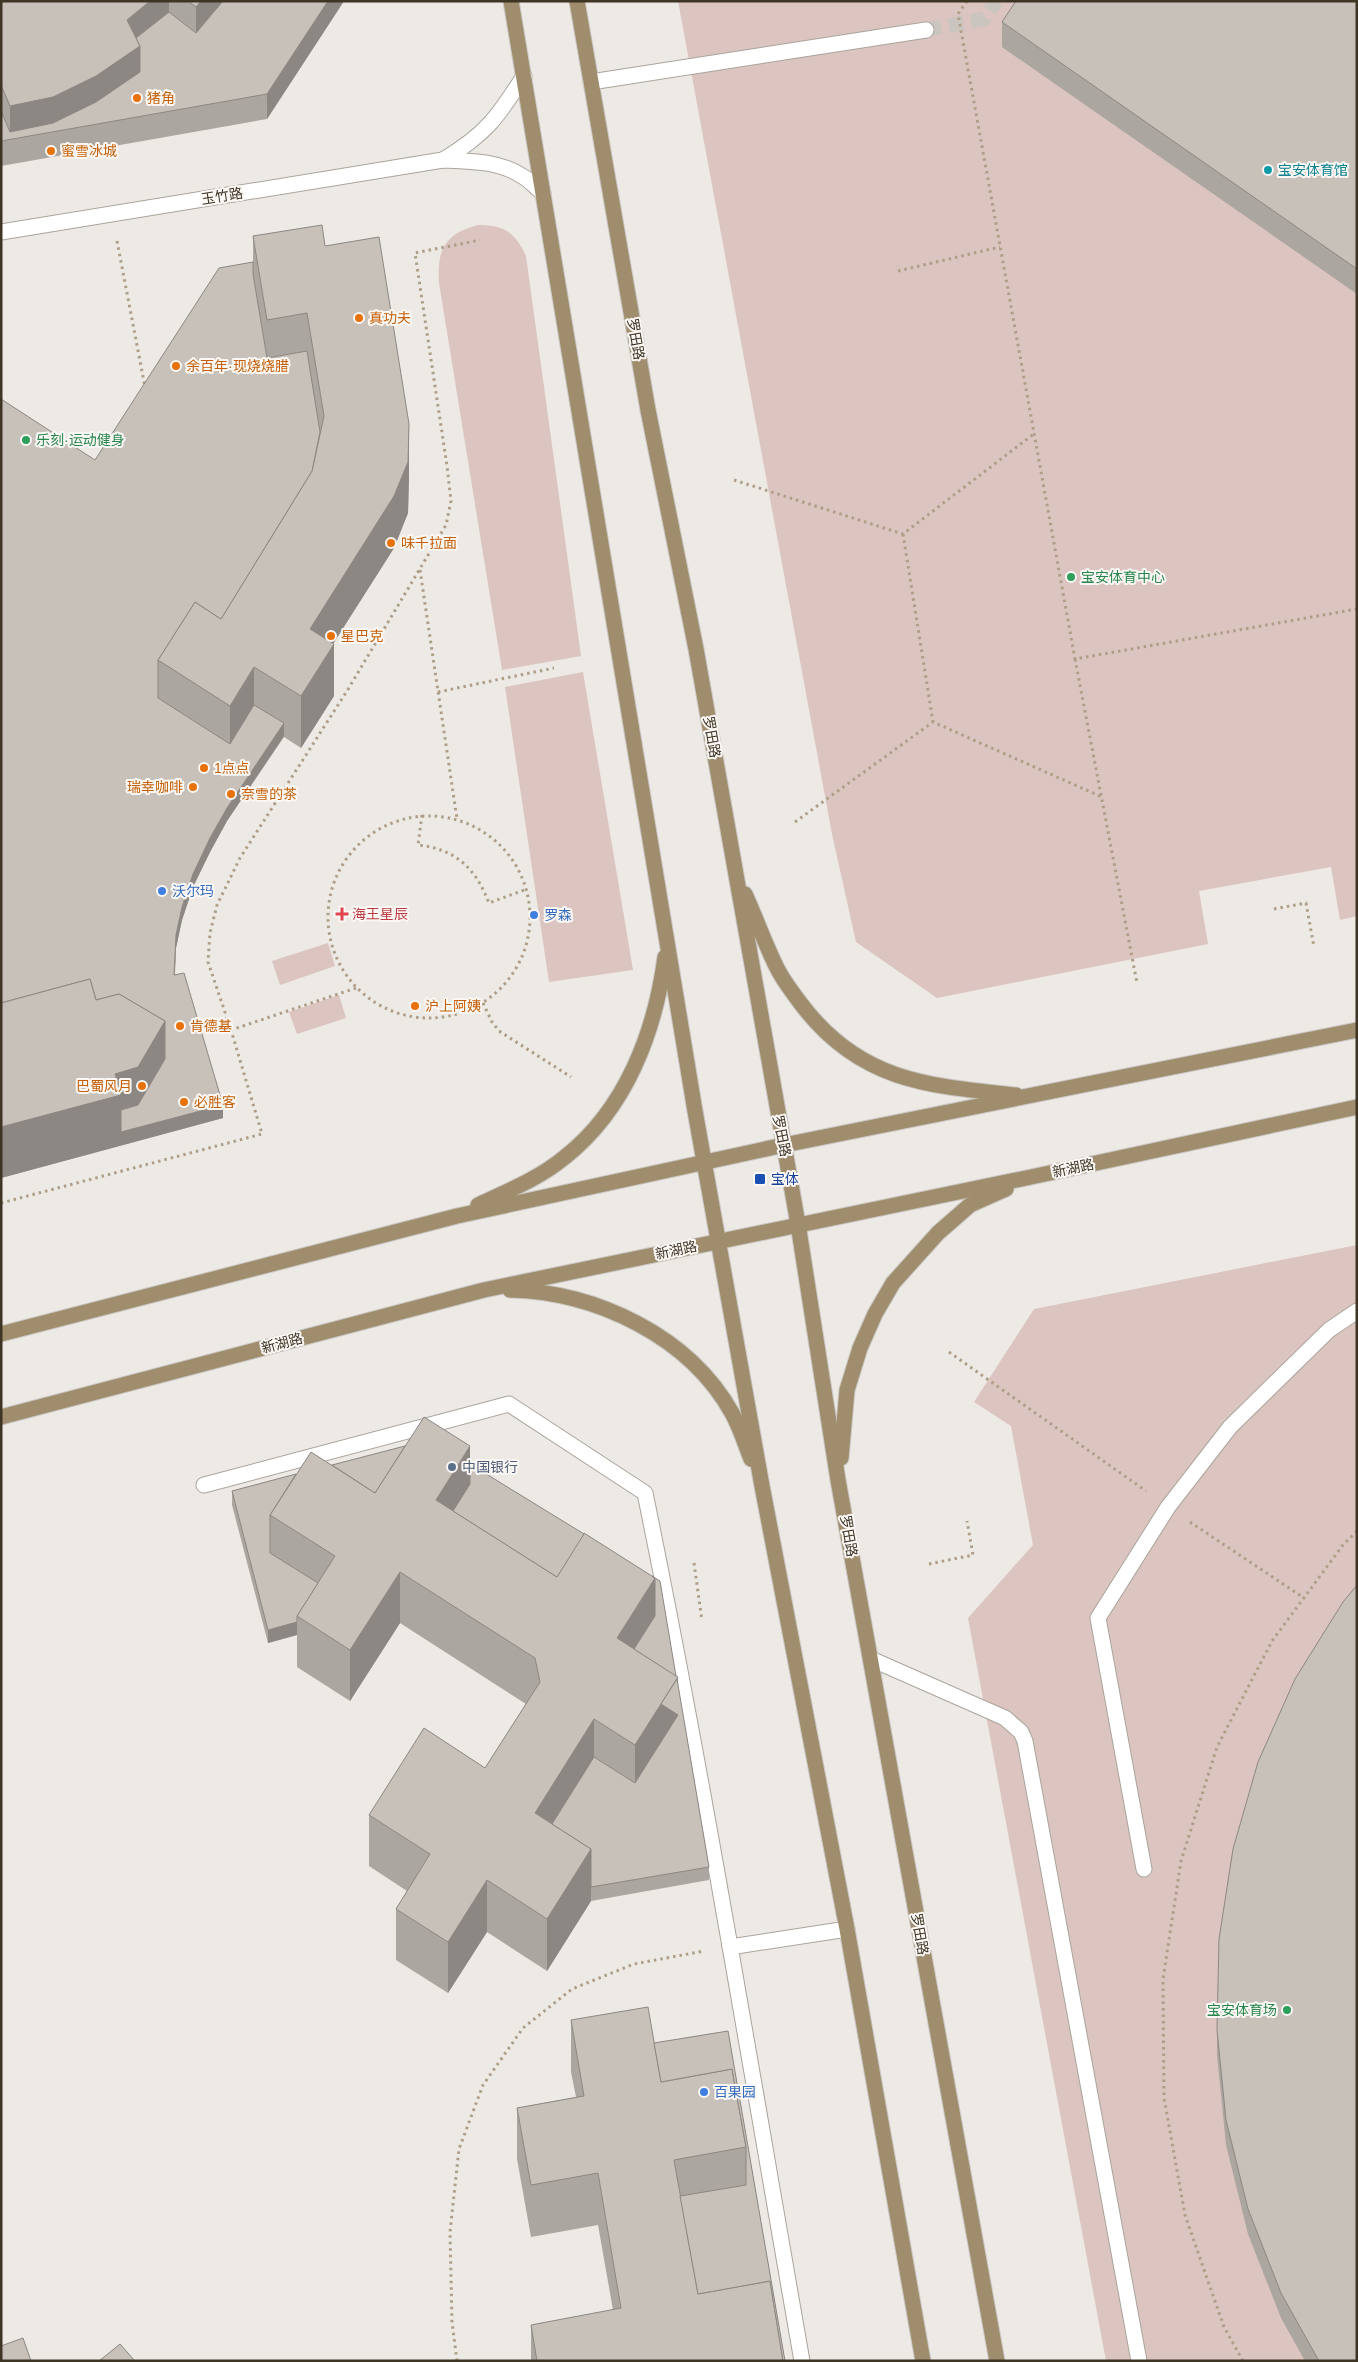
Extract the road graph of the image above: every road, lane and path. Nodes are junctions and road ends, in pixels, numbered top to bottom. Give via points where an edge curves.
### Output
1 (511, 1) edge
2 (577, 1) edge
3 (967, 1) edge
4 (926, 30) tunnel mouth
5 (524, 76) junction
6 (591, 82) junction
7 (443, 160) junction
8 (543, 193) junction
9 (1, 232) edge
10 (116, 238) dead end
11 (480, 240) dead end
12 (1000, 247) junction
13 (898, 271) dead end
14 (146, 393) edge
15 (1036, 432) junction
16 (734, 480) dead end
17 (903, 534) junction
18 (420, 570) junction
19 (1357, 609) edge
20 (1075, 659) junction
21 (554, 668) dead end
22 (438, 692) junction
23 (933, 722) junction
24 (1102, 797) junction
25 (422, 815) junction
26 (457, 819) junction
27 (795, 822) dead end
28 (735, 869) junction
29 (527, 889) junction
30 (1274, 910) dead end
31 (667, 940) junction
32 (1314, 947) dead end
33 (1137, 983) dead end
34 (356, 988) junction
35 (483, 1003) junction
36 (231, 1030) junction
37 (1357, 1030) edge
38 (571, 1077) dead end
39 (1030, 1097) junction
40 (1357, 1107) edge
41 (784, 1146) junction
42 (705, 1162) junction
43 (1031, 1177) junction
44 (1, 1203) edge
45 (457, 1216) junction
46 (798, 1224) junction
47 (719, 1241) junction
48 (484, 1290) junction
49 (1357, 1311) edge
50 (1, 1334) edge
51 (949, 1352) dead end
52 (1, 1417) edge
53 (838, 1480) junction
54 (204, 1485) dead end
55 (762, 1486) junction
56 (1168, 1507) junction
57 (967, 1521) dead end
58 (1357, 1531) edge
59 (694, 1563) dead end
60 (929, 1564) dead end
61 (1304, 1598) junction
62 (702, 1620) dead end
63 (871, 1659) junction
64 (1144, 1869) dead end
65 (847, 1929) junction
66 (730, 1947) junction
67 (458, 2361) edge
68 (802, 2361) edge
69 (923, 2361) edge
70 (997, 2361) edge
71 (1140, 2361) edge
72 (1243, 2361) edge

1 - 5 main road
2 - 6 main road, 罗田路
3 - 12 path via 958,14
4 - 6 street
5 - 7 street, 玉竹路 via 487,129
5 - 8 main road
6 - 28 main road, 罗田路 via 648,410 696,649
7 - 8 street, 玉竹路 via 502,167 522,176
7 - 9 street, 玉竹路
8 - 31 main road
10 - 14 path
11 - 18 path via 415,253 451,501 446,525
12 - 13 path
12 - 15 path
15 - 17 path
15 - 20 path
16 - 17 path
17 - 23 path
18 - 22 path
18 - 36 path via 240,858 217,905 210,933 208,962
19 - 20 path
20 - 24 path
21 - 22 path
22 - 26 path
23 - 24 path
23 - 27 path
24 - 33 path
25 - 26 path
25 - 29 path via 418,846 432,847 456,857 476,875 489,903
25 - 34 path via 389,823 360,843 339,870 328,903 329,938 340,968
26 - 29 path via 488,834 512,858
28 - 39 main road via 777,969 818,1025 838,1045 881,1069 917,1082
28 - 41 main road, 罗田路
29 - 35 path via 531,921 524,954 507,982
30 - 32 path via 1306,903
31 - 42 main road
31 - 45 main road via 658,1000 645,1041 614,1105 593,1132 564,1158 528,1182
34 - 35 path via 388,1011 420,1019 453,1016
34 - 36 path
35 - 38 path via 499,1031
36 - 44 path via 262,1134
37 - 39 main road
39 - 41 main road
40 - 43 main road, 新湖路
41 - 42 main road
41 - 46 main road, 罗田路
42 - 45 main road
42 - 47 main road
43 - 46 main road, 新湖路
43 - 53 main road via 970,1206 938,1232 893,1283 860,1348 848,1390
45 - 50 main road
46 - 47 main road, 新湖路
46 - 53 main road, 罗田路
47 - 48 main road, 新湖路
47 - 55 main road
48 - 52 main road, 新湖路
48 - 55 main road via 567,1296 629,1320 662,1339 712,1385 732,1414
49 - 56 street via 1330,1330 1230,1427
51 - 56 path
53 - 63 main road, 罗田路
54 - 66 street via 509,1404 645,1493
55 - 65 main road
56 - 61 path
56 - 64 street via 1098,1618
57 - 60 path via 973,1555
58 - 61 path
59 - 62 path
61 - 72 path via 1272,1641 1217,1747 1181,1861 1163,1979 1164,2098 1185,2214 1224,2327
63 - 70 main road, 罗田路
63 - 71 street via 1006,1718 1021,1732 1025,1741
65 - 66 street
65 - 69 main road
66 - 67 path via 634,1964 572,1989 523,2028 483,2085 458,2149 450,2232 452,2322
66 - 68 street

